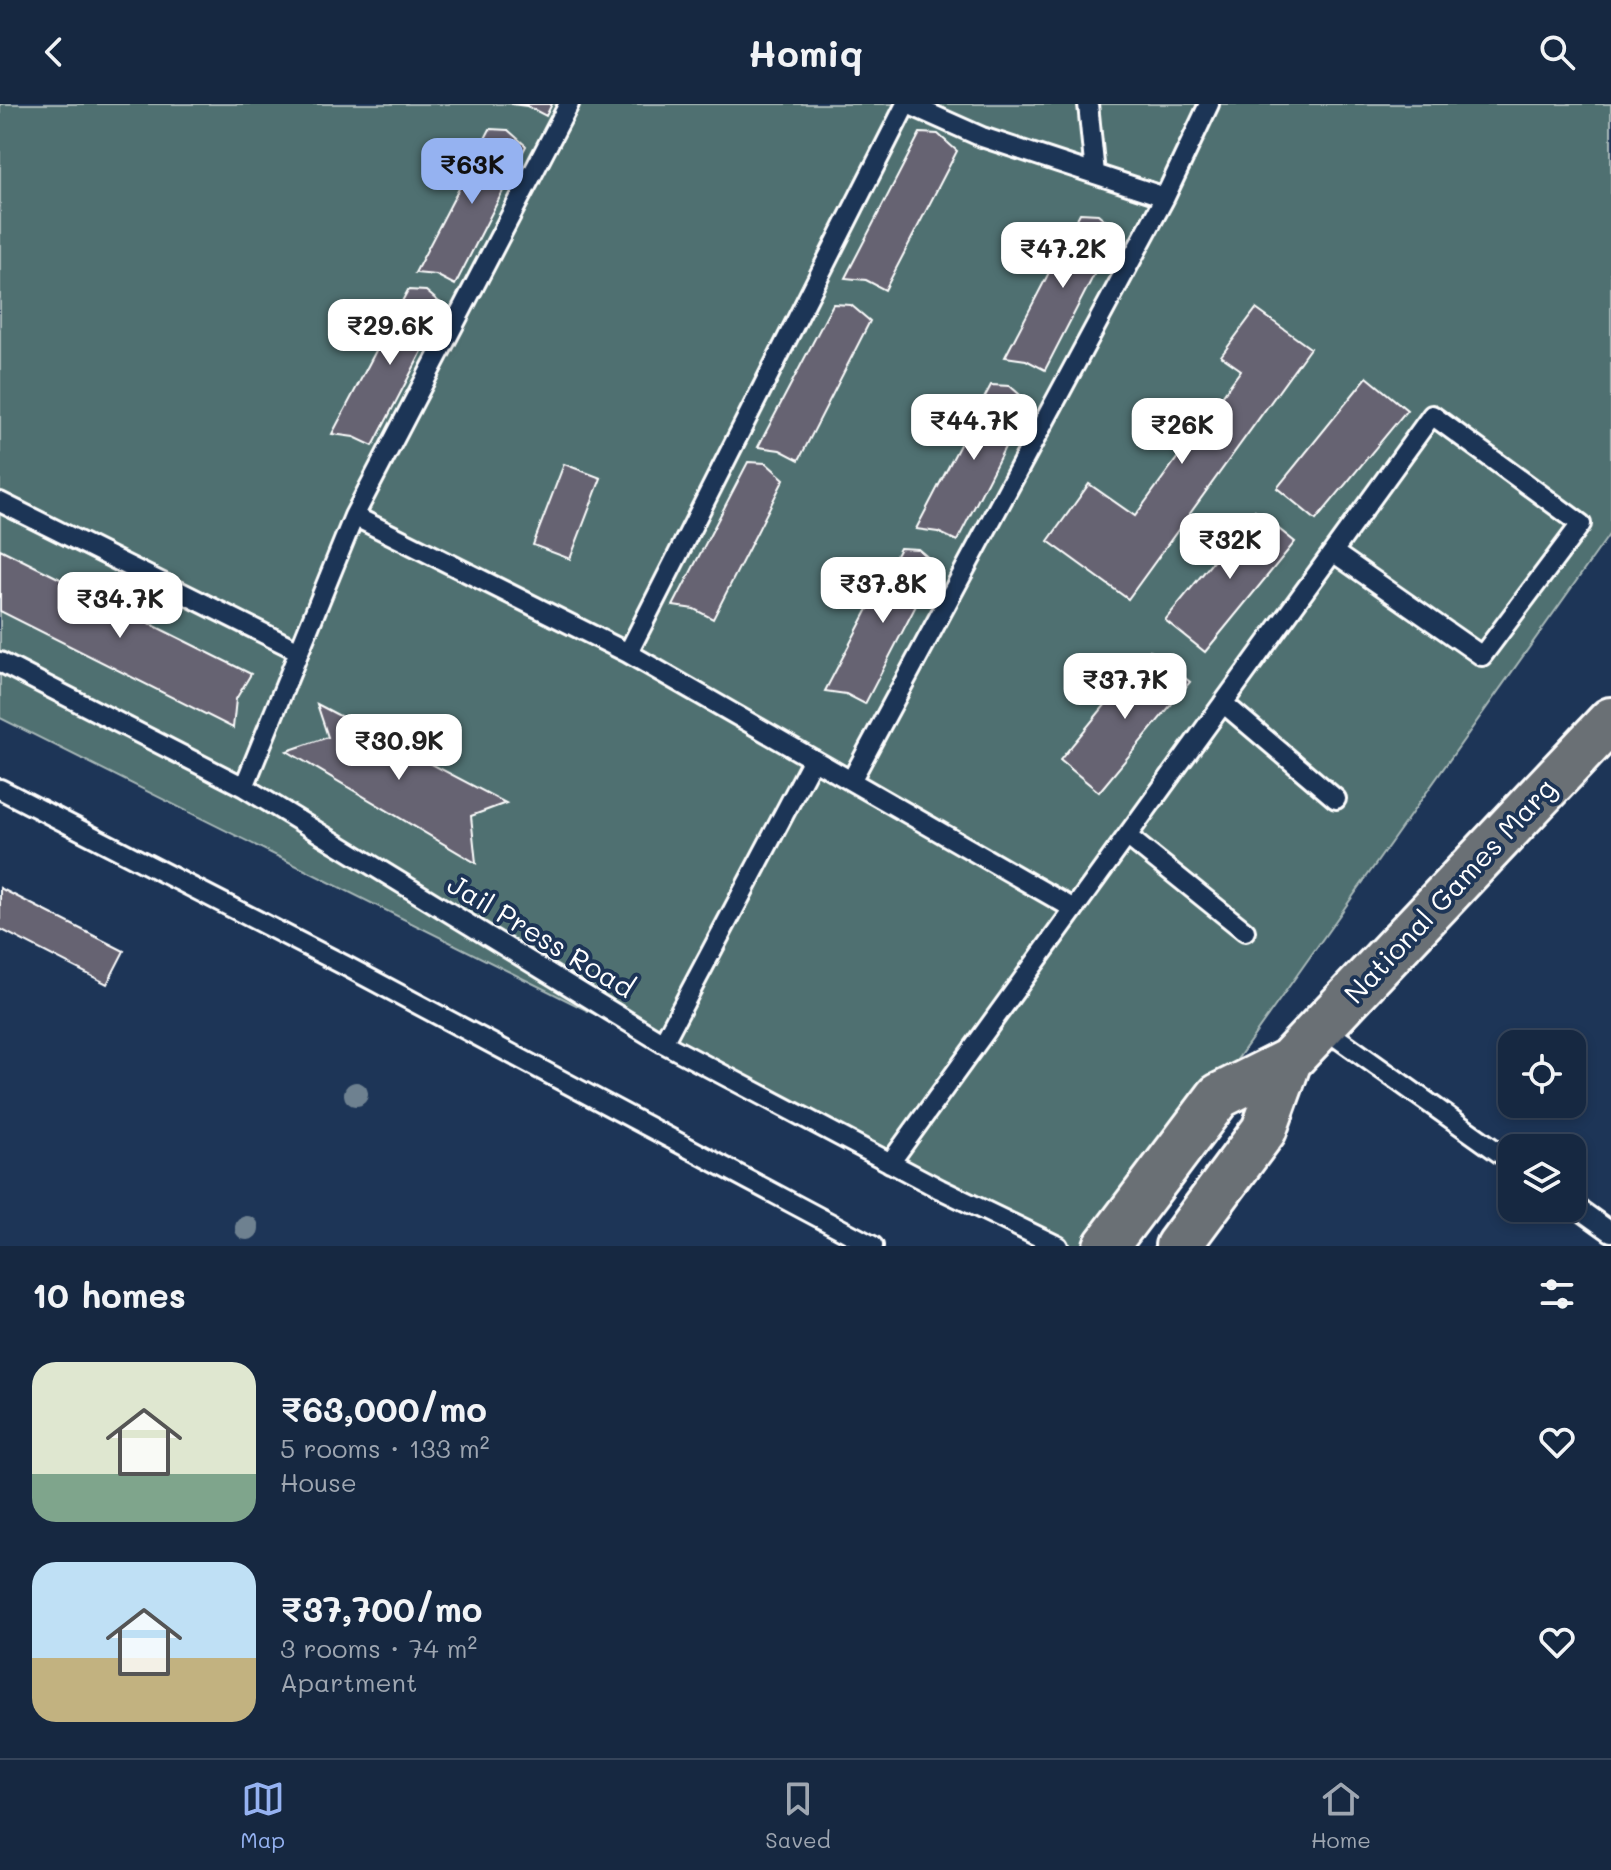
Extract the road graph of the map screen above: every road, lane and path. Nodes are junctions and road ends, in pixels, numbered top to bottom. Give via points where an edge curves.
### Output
1 (569, 104) edge
2 (907, 104) edge
3 (1088, 104) edge
4 (1209, 104) edge
5 (1095, 174) junction
6 (1165, 197) junction
7 (0, 502) edge
8 (354, 516) junction
9 (1333, 552) junction
10 (299, 651) junction
11 (628, 653) junction
12 (0, 662) edge
13 (1223, 703) junction
14 (1611, 720) edge
15 (813, 759) junction
16 (851, 781) junction
17 (244, 787) junction
18 (0, 789) edge
19 (1336, 799) dead end
20 (1127, 836) junction
21 (1074, 909) junction
22 (1245, 931) dead end
23 (1322, 1027) junction
24 (663, 1043) junction
25 (1289, 1061) junction
26 (1498, 1152) edge
27 (890, 1163) junction
28 (1586, 1214) edge
29 (1611, 1232) edge
30 (873, 1246) edge
31 (1058, 1246) edge
32 (1106, 1246) edge
33 (1178, 1246) edge

1 - 8 lane
2 - 5 lane via 982,137
2 - 11 lane
3 - 5 lane
4 - 6 lane
5 - 6 lane
6 - 16 lane
7 - 10 lane
8 - 10 lane
8 - 11 lane
9 - 9 lane via 1432,415 1581,524 1482,656
9 - 13 lane
10 - 17 lane
11 - 15 lane
12 - 17 lane, Jail Press Road
13 - 19 lane
13 - 20 lane
14 - 23 main road, National Games Marg
15 - 16 lane
15 - 24 lane
16 - 21 lane
17 - 24 lane, Jail Press Road
18 - 30 lane
20 - 21 lane
20 - 22 lane
21 - 27 lane
23 - 25 main road, National Games Marg
23 - 26 lane
24 - 27 lane, Jail Press Road
25 - 32 main road, National Games Marg via 1219,1096
25 - 33 main road, National Games Marg via 1264,1130
27 - 31 lane, Jail Press Road
28 - 29 lane

